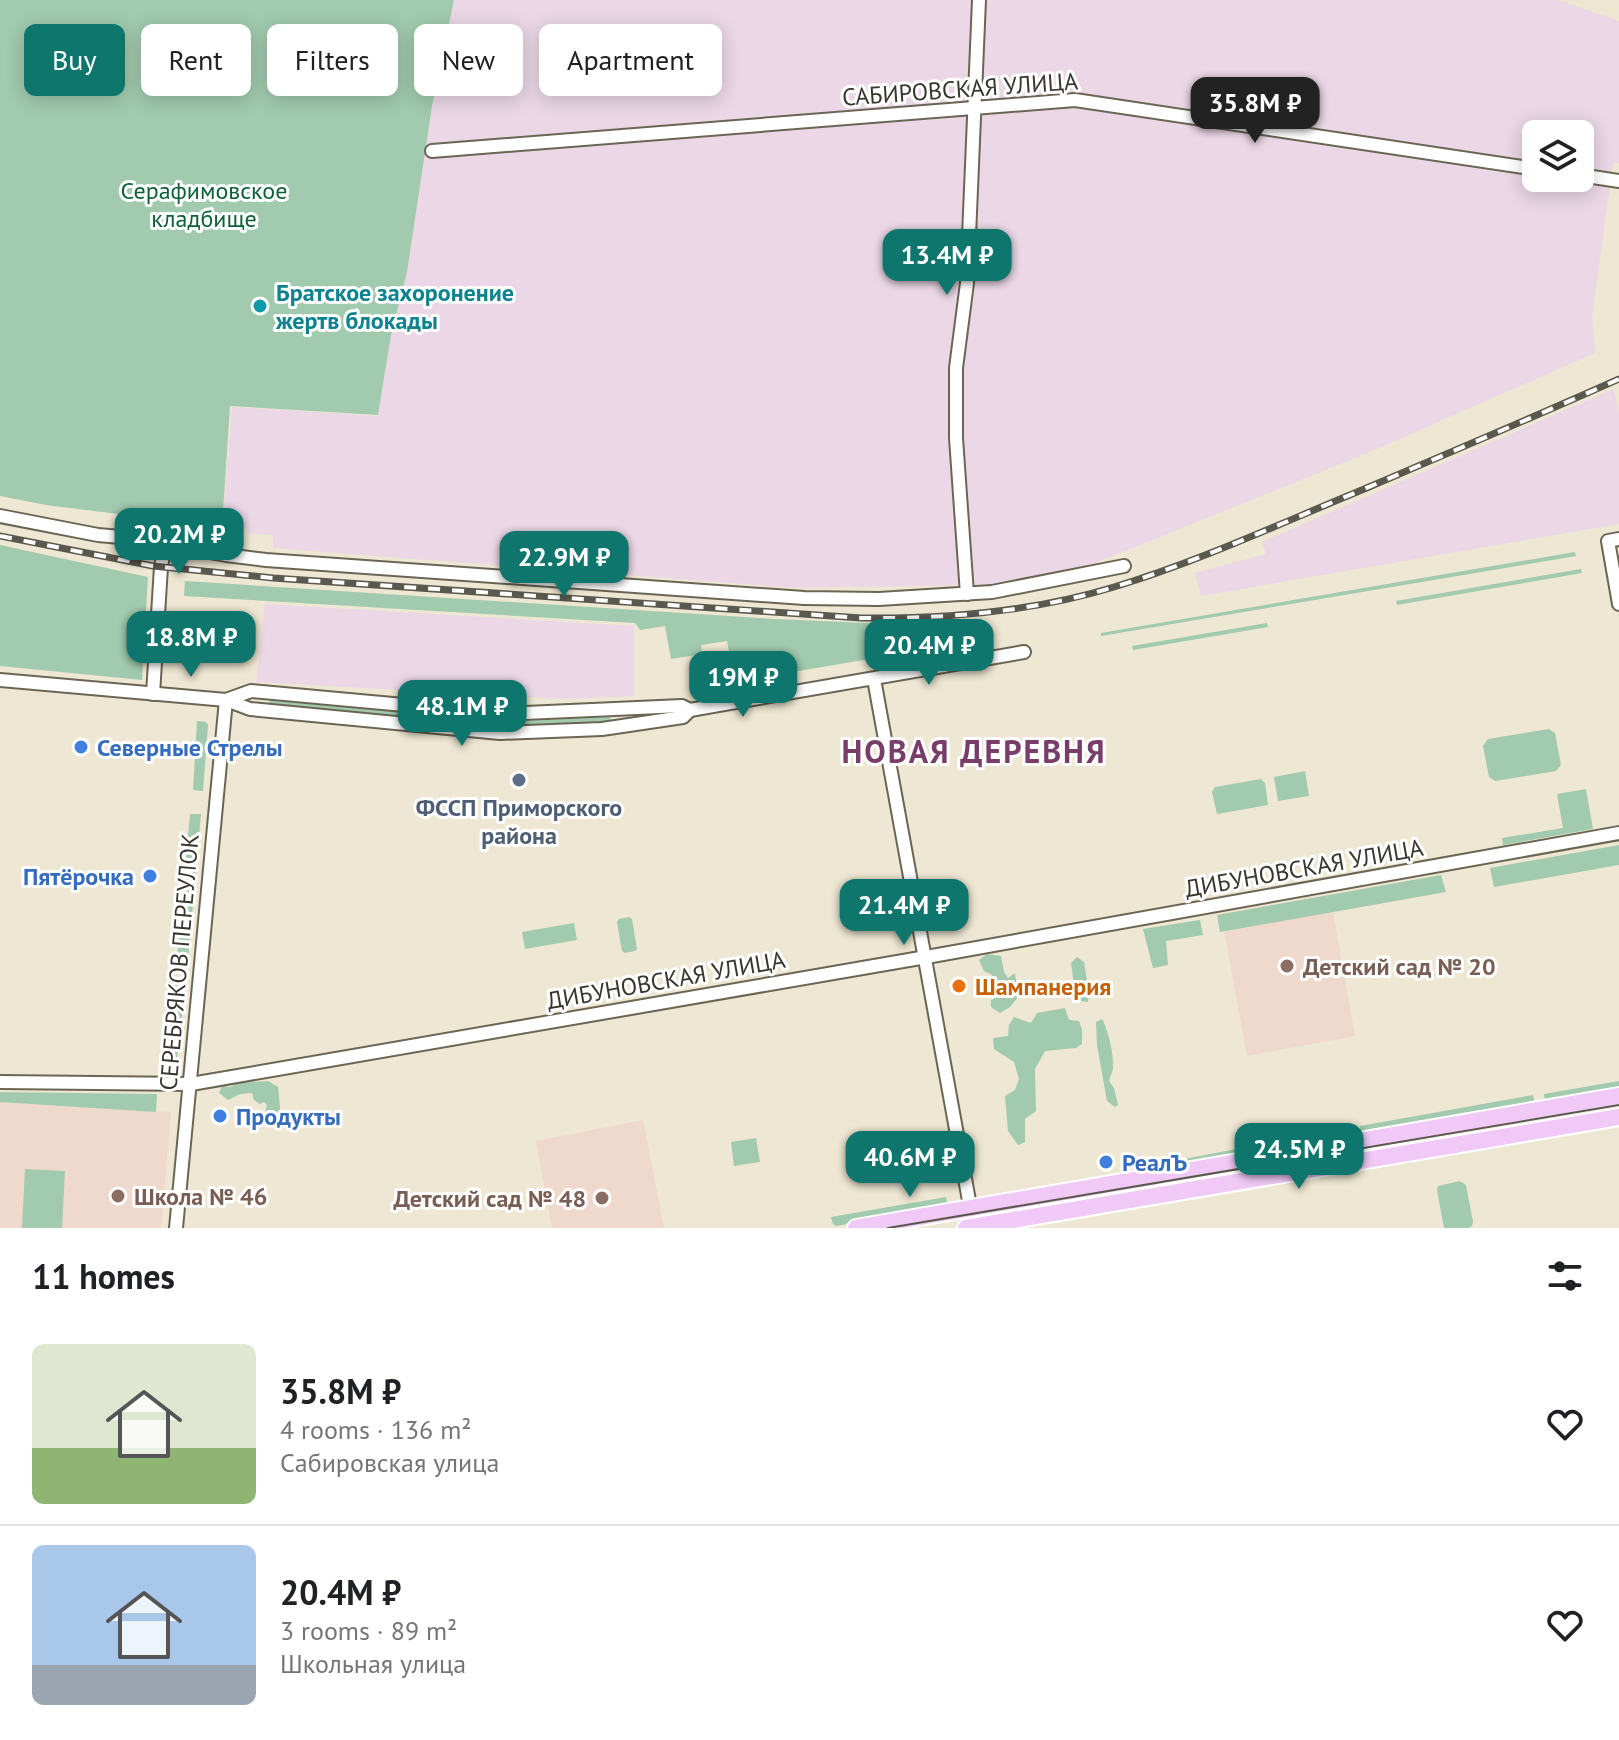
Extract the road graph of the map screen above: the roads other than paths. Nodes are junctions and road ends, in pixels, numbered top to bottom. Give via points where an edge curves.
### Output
1 (979, 0) edge
2 (975, 108) junction
3 (432, 151) dead end
4 (1522, 167) edge
5 (1594, 177) edge
6 (1619, 181) edge
7 (0, 516) edge
8 (1614, 540) edge
9 (165, 543) junction
10 (1615, 556) edge
11 (1124, 566) dead end
12 (967, 594) junction
13 (1619, 604) edge
14 (1024, 652) dead end
15 (874, 679) junction
16 (0, 680) edge
17 (153, 694) junction
18 (226, 700) junction
19 (690, 710) junction
20 (1619, 833) edge
21 (925, 957) junction
22 (0, 1082) edge
23 (191, 1084) junction
24 (1619, 1096) edge
25 (1619, 1117) edge
26 (970, 1208) junction
27 (176, 1228) edge
28 (856, 1228) edge
29 (971, 1228) edge

1 - 2 street
2 - 3 street, САБИРОВСКАЯ УЛИЦА
2 - 4 street, САБИРОВСКАЯ УЛИЦА via 1075,100
2 - 12 street via 967,283 956,368
5 - 6 street
7 - 9 street
8 - 10 street
9 - 12 street via 266,560 804,598
9 - 17 street
10 - 13 street
11 - 12 street
14 - 15 street
15 - 19 street
15 - 21 street
16 - 17 street
17 - 18 street
18 - 19 street via 251,691 502,714 682,706
18 - 19 street via 250,709 500,733 602,729 683,717
18 - 23 street, СЕРЕБРЯКОВ ПЕРЕУЛОК
20 - 21 street, ДИБУНОВСКАЯ УЛИЦА
21 - 23 street, ДИБУНОВСКАЯ УЛИЦА
21 - 26 street
22 - 23 street, ДИБУНОВСКАЯ УЛИЦА
23 - 27 street, СЕРЕБРЯКОВ ПЕРЕУЛОК
24 - 26 main road
25 - 29 main road
26 - 28 main road
26 - 29 street

